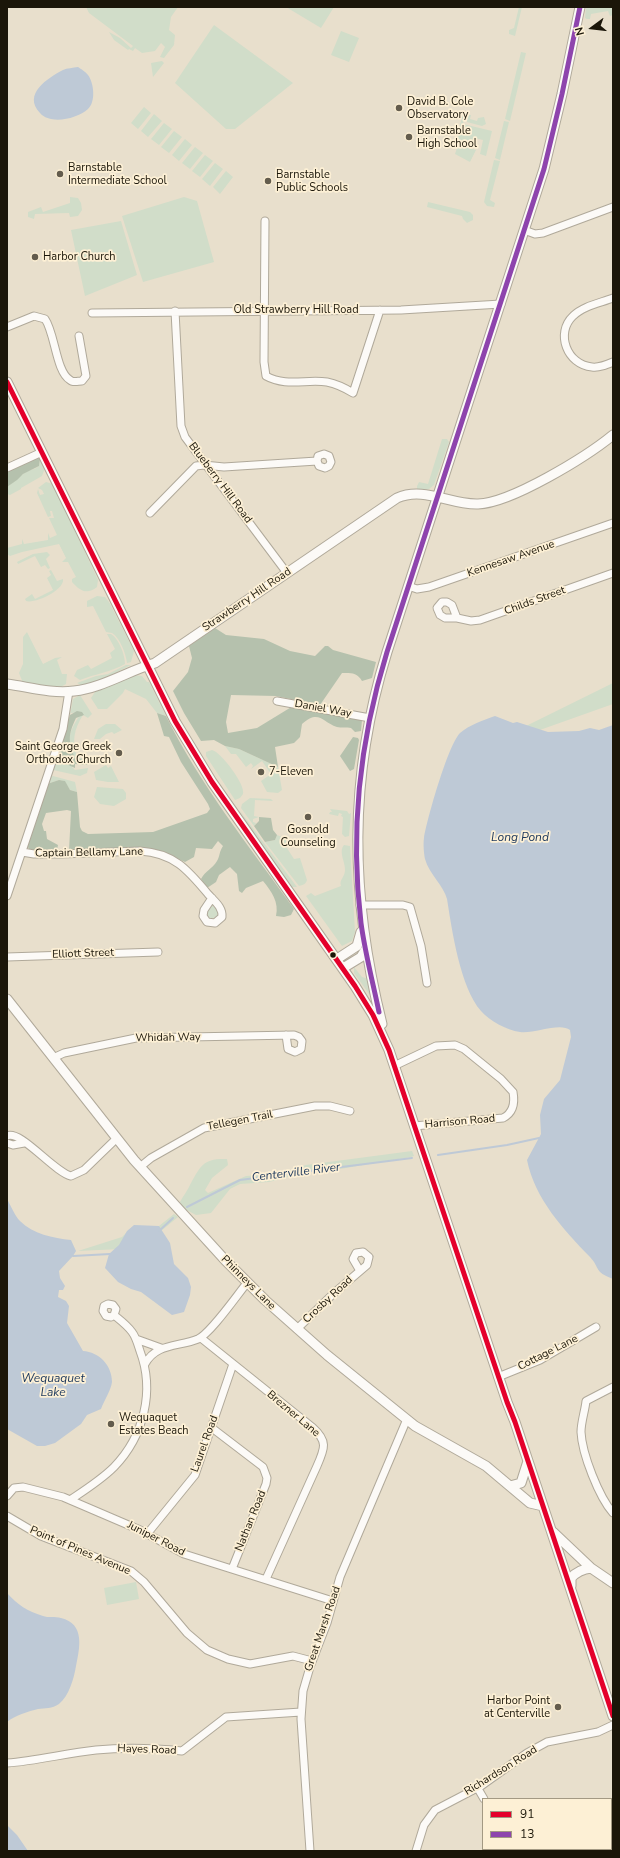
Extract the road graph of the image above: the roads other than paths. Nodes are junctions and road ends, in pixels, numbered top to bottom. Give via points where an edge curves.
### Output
1 (580, 7) edge
2 (613, 206) edge
3 (266, 221) dead end
4 (524, 230) junction
5 (613, 298) edge
6 (501, 304) junction
7 (264, 310) junction
8 (380, 310) junction
9 (175, 311) junction
10 (92, 313) dead end
11 (7, 327) edge
12 (79, 336) dead end
13 (613, 362) edge
14 (7, 382) edge
15 (613, 435) edge
16 (42, 452) junction
17 (316, 461) dead end
18 (204, 465) junction
19 (7, 468) edge
20 (437, 497) junction
21 (150, 513) dead end
22 (613, 523) edge
23 (613, 572) edge
24 (287, 573) junction
25 (408, 586) junction
26 (457, 618) dead end
27 (146, 666) junction
28 (7, 684) edge
29 (69, 691) junction
30 (277, 701) dead end
31 (370, 718) junction
32 (22, 852) junction
33 (7, 896) edge
34 (212, 898) dead end
35 (360, 906) junction
36 (362, 924) junction
37 (366, 949) junction
38 (158, 952) dead end
39 (7, 957) edge
40 (337, 959) junction
41 (343, 968) junction
42 (427, 983) dead end
43 (7, 999) edge
44 (286, 1035) dead end
45 (389, 1050) junction
46 (54, 1058) junction
47 (394, 1066) junction
48 (350, 1111) dead end
49 (414, 1126) junction
50 (7, 1136) edge
51 (116, 1139) junction
52 (7, 1143) edge
53 (24, 1143) junction
54 (140, 1167) junction
55 (360, 1271) dead end
56 (247, 1283) junction
57 (114, 1314) dead end
58 (596, 1327) dead end
59 (297, 1329) junction
60 (201, 1338) junction
61 (136, 1339) junction
62 (161, 1348) junction
63 (145, 1364) junction
64 (233, 1364) junction
65 (498, 1377) junction
66 (613, 1387) edge
67 (407, 1419) junction
68 (212, 1428) junction
69 (528, 1461) junction
70 (510, 1486) junction
71 (7, 1496) edge
72 (70, 1500) junction
73 (543, 1506) junction
74 (613, 1513) edge
75 (7, 1516) edge
76 (551, 1530) junction
77 (147, 1534) junction
78 (591, 1568) junction
79 (232, 1569) junction
80 (266, 1579) junction
81 (613, 1583) edge
82 (572, 1594) junction
83 (333, 1601) junction
84 (312, 1661) junction
85 (301, 1712) junction
86 (613, 1716) edge
87 (613, 1725) edge
88 (7, 1763) edge
89 (477, 1787) junction
90 (483, 1798) edge
91 (310, 1851) edge
92 (416, 1851) edge

1 - 4 main road via 555,128
2 - 4 street via 543,233 535,234
3 - 7 street
4 - 6 main road
5 - 13 street via 573,316 566,327 564,339 567,351 581,364 599,367
6 - 8 street, Old Strawberry Hill Road
6 - 20 main road
7 - 8 street, Old Strawberry Hill Road
7 - 8 street via 266,376 288,383 327,382 353,393
7 - 9 street, Old Strawberry Hill Road
9 - 10 street, Old Strawberry Hill Road
9 - 18 street, Blueberry Hill Road via 181,426 189,444
11 - 12 street via 34,316 45,319 64,372 72,381 82,381 86,376
14 - 16 main road
15 - 20 main road, Strawberry Hill Road via 566,467 495,501 470,504
16 - 19 street
16 - 27 main road
17 - 18 street via 224,467
18 - 21 street via 196,466 190,471
18 - 24 street, Blueberry Hill Road
20 - 24 main road, Strawberry Hill Road via 416,494 397,498
20 - 25 main road
22 - 25 street, Kennesaw Avenue via 429,587 421,589
23 - 26 street, Childs Street via 480,620
24 - 27 main road, Strawberry Hill Road via 160,660
25 - 31 main road via 381,671
27 - 29 main road, Strawberry Hill Road via 96,686
27 - 40 main road via 212,782
28 - 29 main road, Strawberry Hill Road
29 - 32 street via 64,723
30 - 31 street, Daniel Way
31 - 35 main road via 358,804
32 - 33 street
32 - 34 street, Captain Bellamy Lane via 153,852 166,856 186,868
35 - 36 main road
35 - 42 street via 410,907 421,946
36 - 37 main road
36 - 40 main road via 357,946
37 - 41 main road via 361,957
37 - 45 main road
38 - 39 street, Elliott Street
40 - 41 main road
41 - 45 main road via 373,1015
43 - 46 main road, Phinneys Lane
44 - 46 street, Whidah Way via 130,1038 64,1053
45 - 47 main road
46 - 51 main road, Phinneys Lane
47 - 49 main road
47 - 49 street, Harrison Road via 436,1046 455,1045 464,1049 513,1092 512,1109 503,1118
48 - 54 street, Tellegen Trail via 330,1106 315,1106 211,1126 190,1135
49 - 65 main road
50 - 53 street via 16,1135
51 - 53 street via 84,1170 71,1176
51 - 54 main road, Phinneys Lane
52 - 53 street via 13,1146
54 - 56 main road, Phinneys Lane
55 - 59 street, Crosby Road
56 - 59 main road, Phinneys Lane
56 - 60 street
57 - 61 street
58 - 65 street, Cottage Lane via 540,1360
59 - 67 main road, Phinneys Lane
60 - 62 street
60 - 64 street, Brezner Lane
61 - 62 street
61 - 63 street
62 - 63 street via 152,1353
63 - 72 street via 148,1392 140,1425 132,1444 107,1473
64 - 68 street, Laurel Road
64 - 80 street, Brezner Lane via 317,1432 324,1442 318,1466
65 - 69 main road
66 - 74 street via 586,1401 581,1433 600,1493
67 - 70 main road, Phinneys Lane via 428,1434 486,1466
67 - 83 street, Great Marsh Road via 345,1564
68 - 77 street, Laurel Road via 192,1481
68 - 79 street, Nathan Road via 263,1466 267,1478
69 - 70 main road via 521,1483
69 - 73 main road
70 - 73 main road, Phinneys Lane via 530,1503
71 - 72 street, Juniper Road via 14,1488 23,1487
72 - 77 street, Juniper Road
73 - 76 main road
75 - 84 street, Point of Pines Avenue via 41,1536 131,1571 207,1650 228,1659 250,1664 294,1656
76 - 78 main road
76 - 82 main road
77 - 79 street, Juniper Road via 184,1554
78 - 81 main road
78 - 82 main road via 579,1571 571,1578
79 - 80 street, Juniper Road
80 - 83 street, Juniper Road
82 - 86 main road
83 - 84 street, Great Marsh Road
84 - 85 street, Great Marsh Road via 303,1691
85 - 88 street, Hayes Road via 226,1717 182,1751 150,1748 96,1750
85 - 91 street, Great Marsh Road
87 - 89 street, Richardson Road via 598,1732 547,1742
89 - 90 street
89 - 92 street, Richardson Road via 434,1811 424,1825

